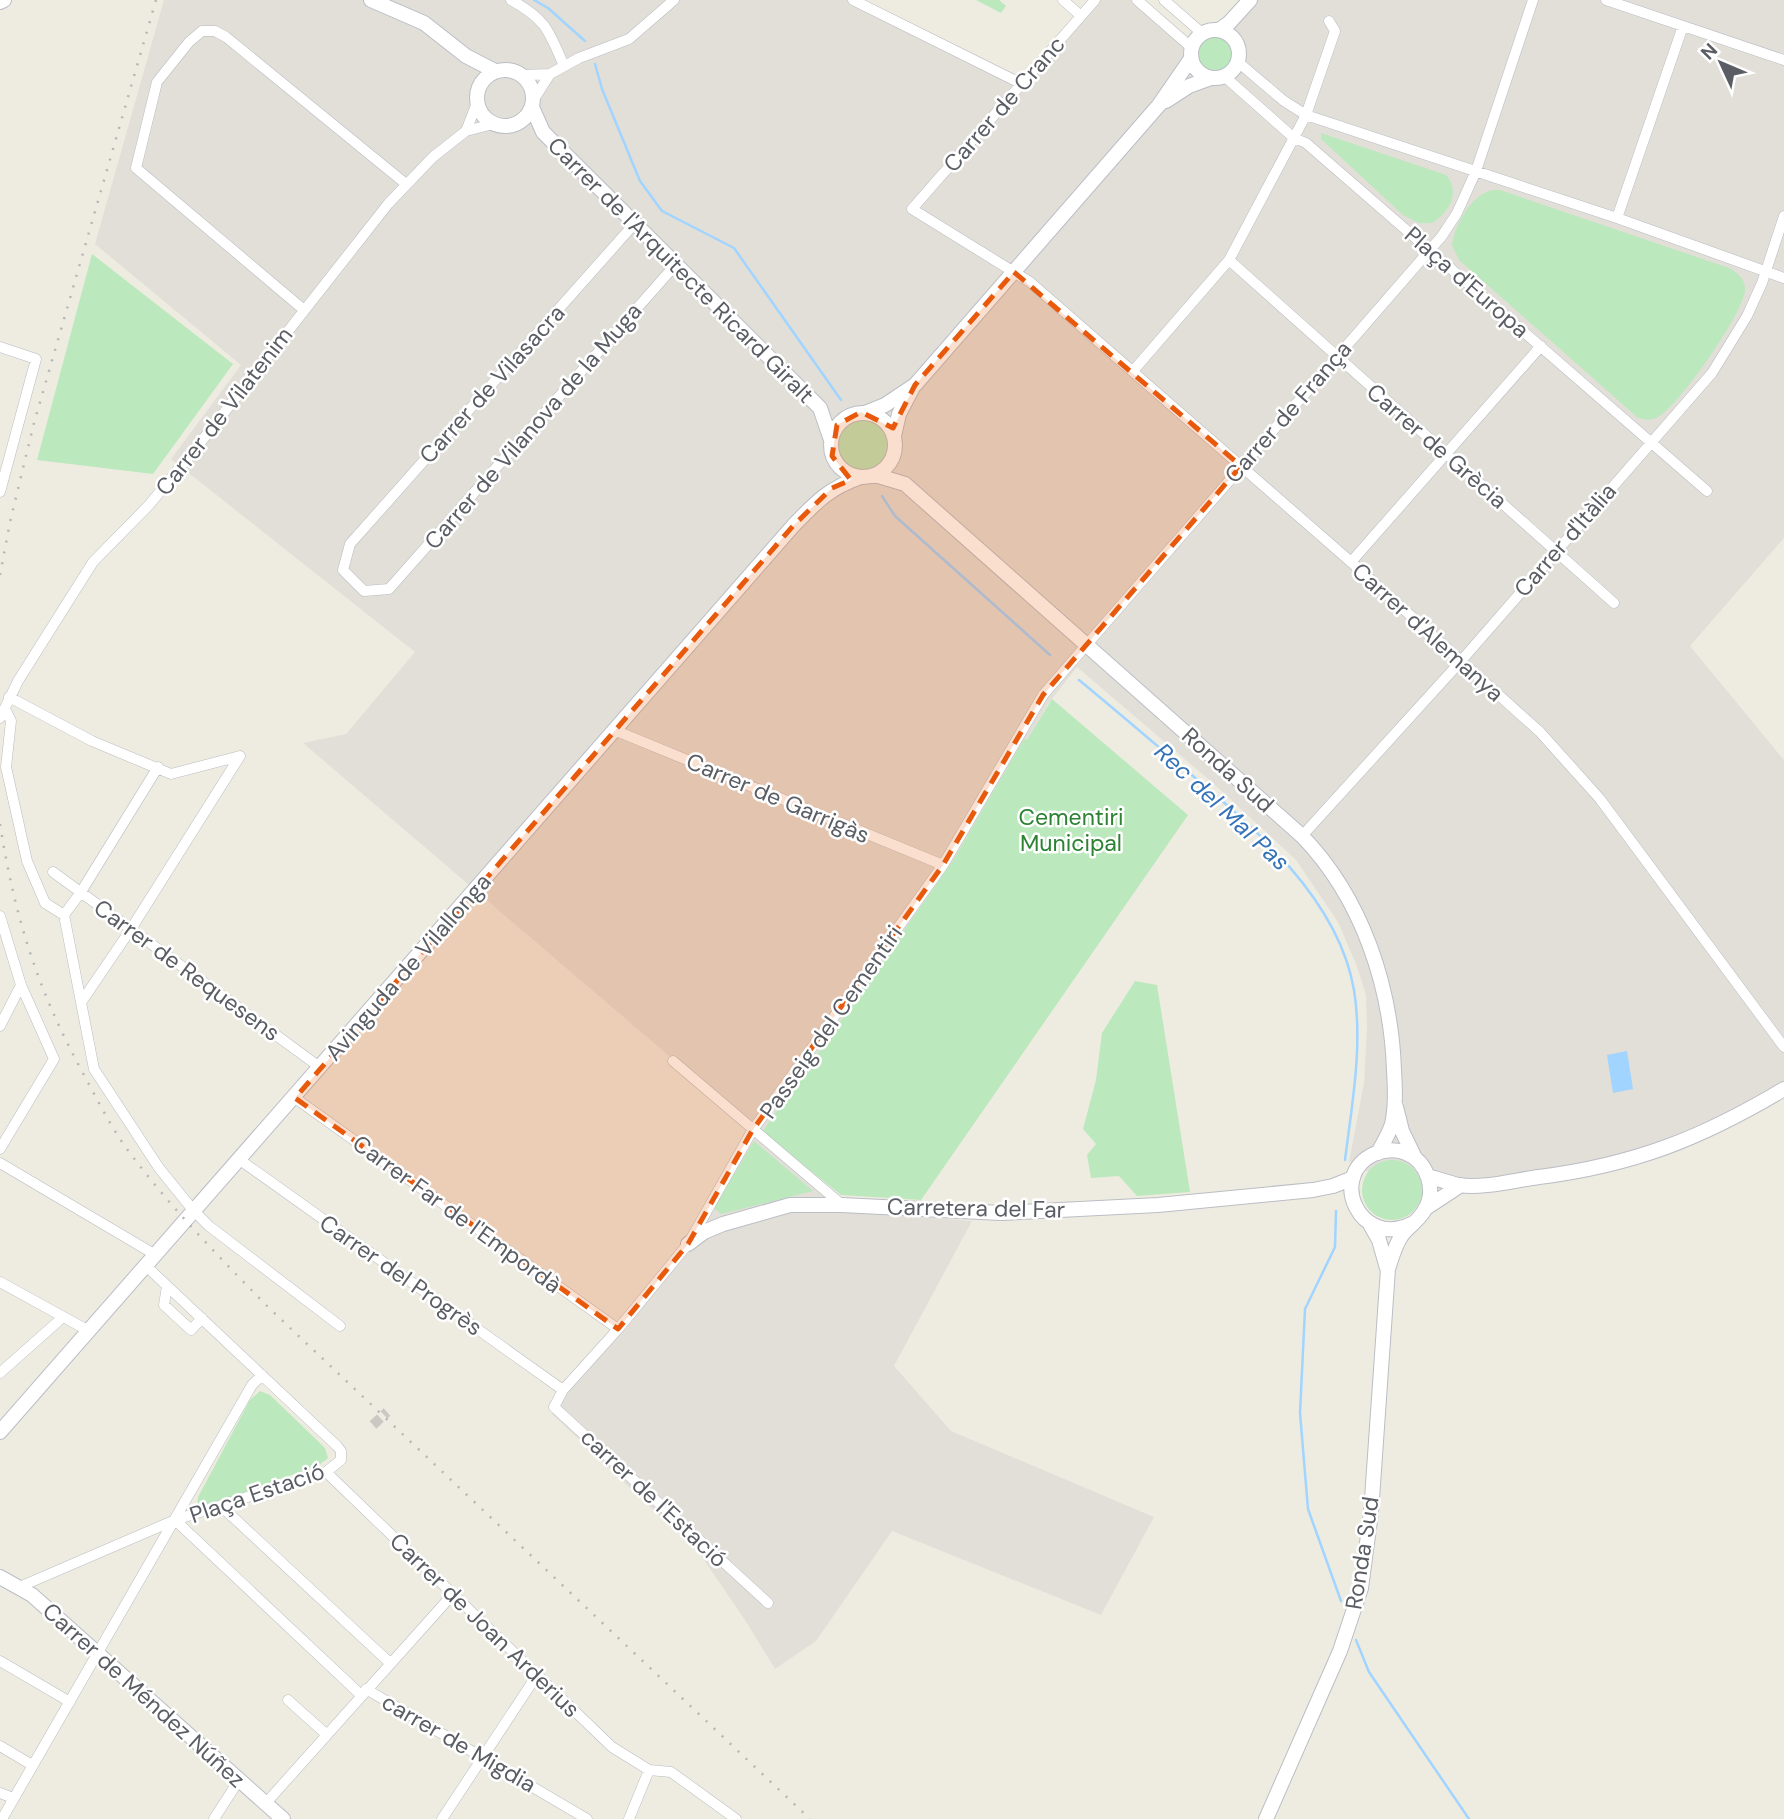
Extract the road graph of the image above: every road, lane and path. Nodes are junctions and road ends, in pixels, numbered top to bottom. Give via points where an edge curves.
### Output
1 (371, 0) edge
2 (511, 0) edge
3 (674, 0) edge
4 (853, 0) edge
5 (1063, 0) edge
6 (1095, 0) edge
7 (1137, 0) edge
8 (1164, 0) edge
9 (1533, 0) edge
10 (1606, 0) edge
11 (1249, 1) edge
12 (1081, 16) junction
13 (1329, 21) dead end
14 (1683, 26) junction
15 (1219, 30) junction
16 (1203, 34) junction
17 (1235, 40) junction
18 (1191, 54) junction
19 (466, 57) junction
20 (1784, 60) edge
21 (1238, 62) junction
22 (565, 66) junction
23 (495, 71) junction
24 (550, 74) junction
25 (523, 75) junction
26 (1218, 77) junction
27 (1021, 84) junction
28 (479, 87) junction
29 (477, 103) junction
30 (533, 103) junction
31 (1159, 105) junction
32 (1306, 115) junction
33 (493, 124) junction
34 (516, 124) junction
35 (466, 131) junction
36 (543, 132) junction
37 (1294, 138) junction
38 (1476, 171) junction
39 (406, 184) junction
40 (912, 209) joint
41 (1784, 216) edge
42 (1617, 218) junction
43 (635, 223) junction
44 (1430, 251) junction
45 (1229, 260) junction
46 (677, 263) junction
47 (1765, 271) junction
48 (1014, 272) junction
49 (1784, 278) edge
50 (304, 310) junction
51 (1541, 346) junction
52 (0, 347) edge
53 (1336, 357) junction
54 (1133, 371) junction
55 (915, 385) junction
56 (820, 408) junction
57 (858, 414) junction
58 (894, 436) junction
59 (831, 440) junction
60 (1651, 443) junction
61 (894, 453) junction
62 (1446, 454) junction
63 (832, 456) junction
64 (1241, 466) junction
65 (868, 476) junction
66 (905, 484) junction
67 (1707, 491) dead end
68 (0, 492) edge
69 (816, 501) junction
70 (1556, 551) junction
71 (1351, 562) junction
72 (389, 589) joint
73 (1614, 603) dead end
74 (1086, 643) junction
75 (1461, 661) junction
76 (9, 697) junction
77 (3, 713) edge
78 (614, 730) junction
79 (158, 767) junction
80 (1303, 836) junction
81 (943, 865) junction
82 (53, 872) dead end
83 (82, 892) junction
84 (65, 915) junction
85 (0, 916) edge
86 (131, 929) junction
87 (22, 985) junction
88 (82, 1001) junction
89 (0, 1026) edge
90 (1784, 1047) edge
91 (673, 1061) dead end
92 (321, 1068) junction
93 (1784, 1089) edge
94 (295, 1098) junction
95 (1395, 1102) junction
96 (752, 1131) junction
97 (0, 1149) edge
98 (1378, 1153) junction
99 (1415, 1158) junction
100 (240, 1160) junction
101 (0, 1163) edge
102 (1428, 1176) junction
103 (1353, 1178) junction
104 (1461, 1185) junction
105 (1313, 1190) junction
106 (711, 1203) junction
107 (842, 1205) junction
108 (1354, 1206) junction
109 (1426, 1208) junction
110 (192, 1210) junction
111 (723, 1224) junction
112 (1370, 1224) junction
113 (1411, 1224) junction
114 (688, 1244) junction
115 (150, 1260) junction
116 (1388, 1269) junction
117 (0, 1282) edge
118 (167, 1286) junction
119 (63, 1317) junction
120 (202, 1318) junction
121 (340, 1326) dead end
122 (618, 1329) junction
123 (89, 1331) junction
124 (0, 1373) edge
125 (262, 1375) junction
126 (563, 1390) junction
127 (0, 1432) edge
128 (326, 1472) junction
129 (221, 1506) junction
130 (175, 1520) junction
131 (0, 1577) edge
132 (17, 1588) junction
133 (453, 1594) junction
134 (768, 1603) dead end
135 (97, 1653) junction
136 (0, 1661) edge
137 (390, 1663) junction
138 (537, 1675) junction
139 (364, 1692) junction
140 (288, 1700) dead end
141 (70, 1702) junction
142 (326, 1734) junction
143 (0, 1746) edge
144 (482, 1756) junction
145 (32, 1765) junction
146 (649, 1770) junction
147 (239, 1780) junction
148 (0, 1793) edge
149 (13, 1798) junction
150 (266, 1803) junction
151 (2, 1819) edge
152 (214, 1819) edge
153 (283, 1819) edge
154 (442, 1819) edge
155 (587, 1819) edge
156 (629, 1819) edge
157 (736, 1819) edge
158 (1266, 1819) edge

1 - 19 main road via 424,23
2 - 22 street via 547,27
3 - 22 street via 629,39
4 - 27 street
5 - 12 street
6 - 12 street, Carrer de Cranc
7 - 18 street
8 - 16 street
9 - 38 street, Carrer de França
10 - 14 street
11 - 15 main road
11 - 17 main road
12 - 27 street, Carrer de Cranc
13 - 32 street via 1335,31
14 - 20 street
14 - 42 street
15 - 16 main road
15 - 17 main road
16 - 18 main road
17 - 21 main road
18 - 26 main road via 1198,72
18 - 31 main road
19 - 23 main road
19 - 28 main road
21 - 26 main road
21 - 32 street
22 - 24 street
23 - 25 main road
23 - 28 main road
24 - 25 street
24 - 30 street
25 - 30 main road via 532,89
26 - 31 main road via 1189,86
26 - 37 street, Plaça d'Europa
27 - 40 street, Carrer de Cranc
28 - 29 main road
29 - 33 main road
29 - 35 street
30 - 34 main road via 527,116
30 - 36 main road, Carrer de l'Arquitecte Ricard Giralt
31 - 48 main road
32 - 37 street
32 - 38 street
33 - 34 main road
33 - 35 street, Carrer de Vilatenim
34 - 36 main road, Carrer de l'Arquitecte Ricard Giralt
35 - 39 street, Carrer de Vilatenim
36 - 43 main road, Carrer de l'Arquitecte Ricard Giralt
37 - 44 street, Plaça d'Europa via 1306,143
37 - 45 street
38 - 42 street
38 - 44 street, Carrer de França via 1457,213
39 - 50 street, Carrer de Vilatenim
39 - 50 street via 226,37 202,31 188,42 157,82 136,169
40 - 48 street, Carrer d'Alemanya
41 - 47 street, Carrer d'Itàlia
42 - 47 street
43 - 46 main road, Carrer de l'Arquitecte Ricard Giralt
43 - 72 street, Carrer de Vilasacra via 350,544 343,570 364,591
44 - 51 street, Plaça d'Europa
44 - 53 street, Carrer de França
45 - 53 street, Carrer de Grècia
45 - 54 street
46 - 56 main road, Carrer de l'Arquitecte Ricard Giralt
46 - 72 street, Carrer de Vilanova de la Muga
47 - 49 street
47 - 60 street, Carrer d'Itàlia via 1747,316 1719,363
48 - 54 street, Carrer d'Alemanya
48 - 55 main road
50 - 76 street, Carrer de Vilatenim via 149,505 93,562
51 - 60 street, Plaça d'Europa
51 - 62 street
52 - 68 street via 36,359
53 - 62 street, Carrer de Grècia
53 - 64 street, Carrer de França
54 - 64 street, Carrer d'Alemanya
55 - 57 main road via 885,405
55 - 58 main road via 899,414
56 - 57 main road, Carrer de l'Arquitecte Ricard Giralt
56 - 59 main road, Carrer de l'Arquitecte Ricard Giralt
57 - 58 main road via 878,416
57 - 59 main road via 837,425
58 - 61 main road
59 - 63 main road
60 - 67 street, Plaça d'Europa
60 - 70 street, Carrer d'Itàlia
61 - 65 main road via 886,467
61 - 66 main road, Ronda Sud
62 - 70 street, Carrer de Grècia
62 - 71 street
63 - 65 main road via 841,470
63 - 69 main road, Avinguda de Vilallonga via 833,473
64 - 71 street, Carrer d'Alemanya
64 - 74 street, Carrer de França
65 - 66 main road, Ronda Sud
65 - 69 main road, Avinguda de Vilallonga via 832,488
66 - 74 main road, Ronda Sud
69 - 78 main road, Avinguda de Vilallonga
70 - 73 street, Carrer de Grècia
70 - 75 street, Carrer d'Itàlia
71 - 75 street, Carrer d'Alemanya
74 - 80 main road, Ronda Sud
74 - 81 street, Passeig del Cementiri via 1043,695
75 - 80 street, Carrer d'Itàlia
75 - 90 street, Carrer d'Alemanya via 1578,773
76 - 77 street, Carrer de Vilatenim
76 - 79 street via 92,741
77 - 84 street, Carrer de Vilatenim via 10,721 6,767 27,861 45,903
78 - 81 street, Carrer de Garrigàs
78 - 92 main road, Avinguda de Vilallonga
79 - 83 street
79 - 86 street via 172,774 240,756
80 - 95 main road, Ronda Sud via 1343,889 1379,973 1391,1024
81 - 96 street, Passeig del Cementiri
82 - 83 street, Carrer de Requesens
83 - 84 street
83 - 86 street, Carrer de Requesens
84 - 88 street
85 - 87 street
86 - 88 street
86 - 92 street, Carrer de Requesens
87 - 89 street
87 - 97 street via 54,1059
88 - 110 street via 94,1069
91 - 96 street
92 - 94 main road, Avinguda de Vilallonga
93 - 104 main road via 1714,1128 1635,1159 1568,1174
94 - 100 main road, Avinguda de Vilallonga
94 - 122 street, Carrer Far de l'Empordà
95 - 98 main road, Ronda Sud via 1389,1132
95 - 99 main road, Ronda Sud
96 - 106 street, Passeig del Cementiri
96 - 107 street
98 - 99 main road via 1397,1151
98 - 103 main road, Ronda Sud via 1363,1162
99 - 102 main road, Ronda Sud
100 - 110 main road, Avinguda de Vilallonga
100 - 126 street, Carrer del Progrès
101 - 115 street
102 - 104 main road
102 - 109 main road
103 - 105 main road, Carretera del Far
103 - 108 main road
104 - 109 main road, Ronda Sud
105 - 107 main road, Carretera del Far via 1158,1205 1001,1213
105 - 108 main road, Carretera del Far via 1332,1193
106 - 111 street via 712,1214
106 - 114 street, Passeig del Cementiri
107 - 111 main road, Carretera del Far via 790,1205
108 - 112 main road, Ronda Sud
109 - 113 main road, Ronda Sud
110 - 115 main road, Avinguda de Vilallonga
110 - 121 street
111 - 114 main road, Carretera del Far
112 - 113 main road via 1391,1230
112 - 116 main road, Ronda Sud
113 - 116 main road, Ronda Sud via 1395,1246
114 - 122 street, Passeig del Cementiri
115 - 118 street
115 - 123 main road, Avinguda de Vilallonga
116 - 158 main road, Ronda Sud via 1371,1513 1361,1588 1340,1651
117 - 119 street
118 - 120 street
118 - 120 street via 164,1305 182,1322 191,1330
119 - 123 street
119 - 124 street
120 - 125 street
122 - 126 street, Passeig del Cementiri
123 - 127 main road, Avinguda de Vilallonga
125 - 128 street, Plaça Estació via 341,1451 341,1460
125 - 130 street, Plaça Estació
126 - 134 street, carrer de l'Estació via 554,1407
128 - 129 street, Plaça Estació
128 - 133 street, Carrer de Joan Arderius
129 - 130 street, Plaça Estació
129 - 137 street
130 - 132 street
130 - 135 street
130 - 139 street, carrer de Migdia
131 - 132 main road, Carrer de Méndez Núñez
132 - 135 main road, Carrer de Méndez Núñez via 33,1595
133 - 137 street
133 - 138 street, Carrer de Joan Arderius
135 - 141 street
135 - 147 main road, Carrer de Méndez Núñez
136 - 141 street
137 - 139 street
138 - 144 street
138 - 146 street, Carrer de Joan Arderius via 612,1747
139 - 142 street
139 - 144 street, carrer de Migdia
140 - 142 street
141 - 145 street
142 - 150 street
143 - 145 street
144 - 154 street
144 - 155 street, carrer de Migdia
145 - 149 street
146 - 156 street
146 - 157 street, Carrer de Joan Arderius via 671,1772
147 - 150 main road, Carrer de Méndez Núñez
147 - 152 street
148 - 149 street
149 - 151 street
150 - 153 main road, Carrer de Méndez Núñez

